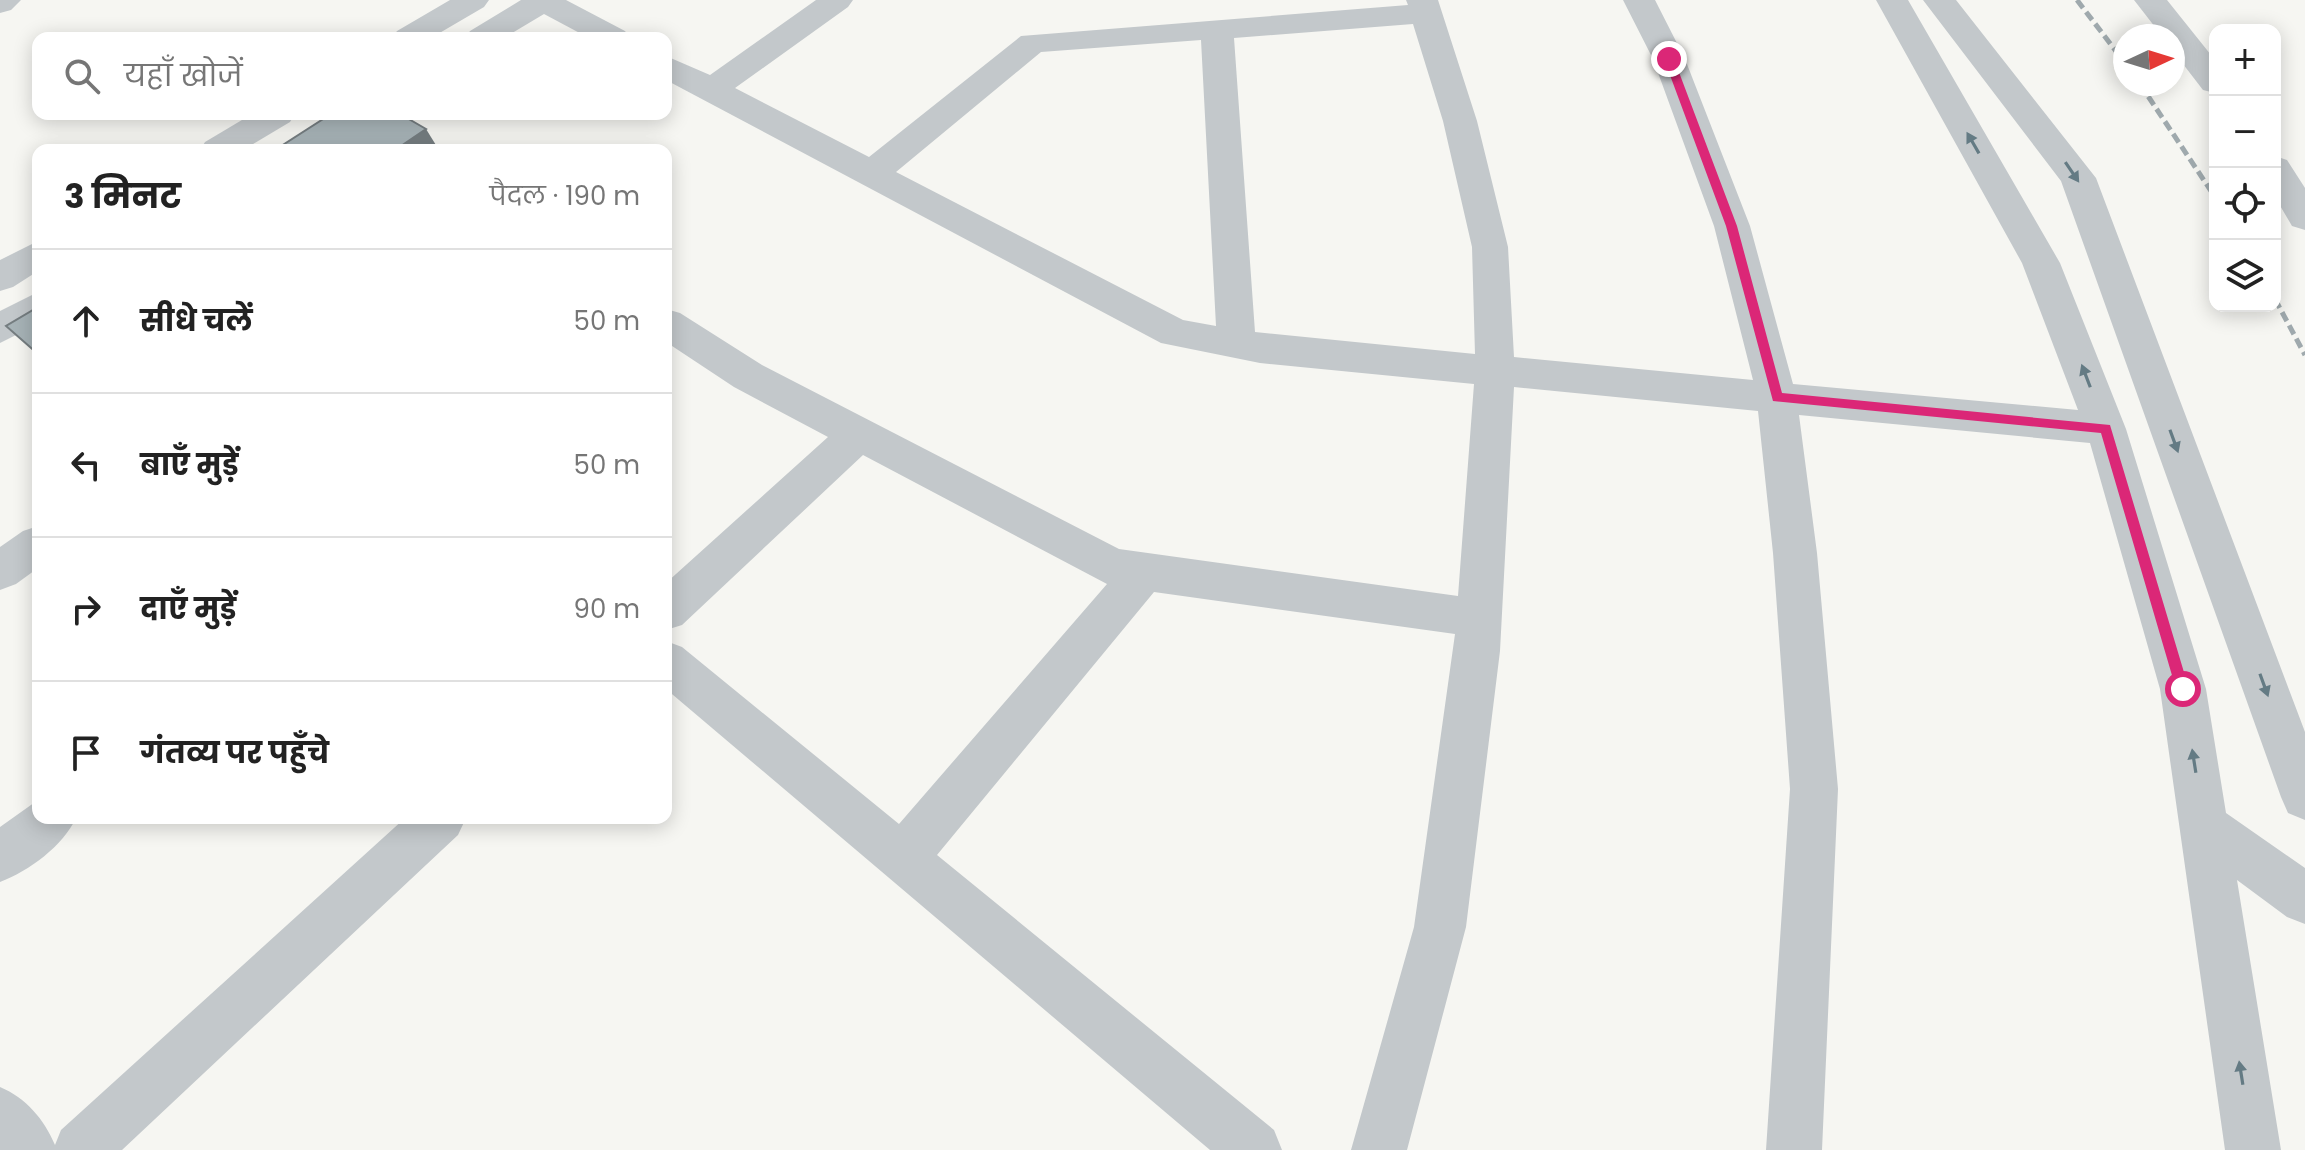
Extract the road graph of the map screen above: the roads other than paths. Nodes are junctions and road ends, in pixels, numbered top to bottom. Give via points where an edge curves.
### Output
1 (473, 0) edge
2 (543, 0) edge
3 (837, 0) edge
4 (1639, 0) edge
5 (1892, 0) edge
6 (1939, 0) edge
7 (2150, 0) edge
8 (1425, 6) edge
9 (1217, 29) junction
10 (418, 32) edge
11 (491, 32) edge
12 (603, 32) edge
13 (672, 69) edge
14 (2209, 74) edge
15 (711, 90) junction
16 (268, 120) edge
17 (227, 144) edge
18 (871, 174) junction
19 (2281, 178) edge
20 (2305, 217) edge
21 (32, 258) edge
22 (0, 277) edge
23 (32, 310) edge
24 (0, 329) edge
25 (672, 330) edge
26 (1236, 344) junction
27 (1495, 371) junction
28 (1777, 397) junction
29 (2106, 429) junction
30 (859, 434) junction
31 (32, 548) edge
32 (0, 571) edge
33 (1145, 571) junction
34 (672, 605) edge
35 (1480, 618) junction
36 (672, 666) edge
37 (2305, 797) edge
38 (43, 824) edge
39 (434, 824) edge
40 (2203, 825) junction
41 (0, 858) edge
42 (902, 858) junction
43 (2305, 899) edge
44 (0, 1115) edge
45 (29, 1150) edge
46 (81, 1150) edge
47 (1254, 1150) edge
48 (1379, 1150) edge
49 (1794, 1150) edge
50 (2253, 1150) edge

1 - 10 street
2 - 11 street
2 - 12 street
3 - 15 street
4 - 28 street via 1669,59 1732,226
29 -> 5 street via 2041,263
6 -> 37 street via 2078,178
7 - 14 street
8 - 9 street
8 - 27 street via 1490,247
9 - 18 street via 1032,43
9 - 26 street
13 - 15 street
15 - 18 street
16 - 17 street
18 - 26 street via 1175,333
19 - 20 street
21 - 22 street
23 - 24 street
25 - 30 street
26 - 27 street
27 - 28 street
27 - 35 street
28 - 29 street
28 - 49 street via 1814,789
40 -> 29 street via 2183,689
30 - 33 street via 1112,567
30 - 34 street
31 - 32 street
33 - 35 street
33 - 42 street
35 - 48 street via 1440,927
36 - 42 street
38 - 41 street
39 - 46 street
40 - 43 street
50 -> 40 street
42 - 47 street
44 - 45 street

